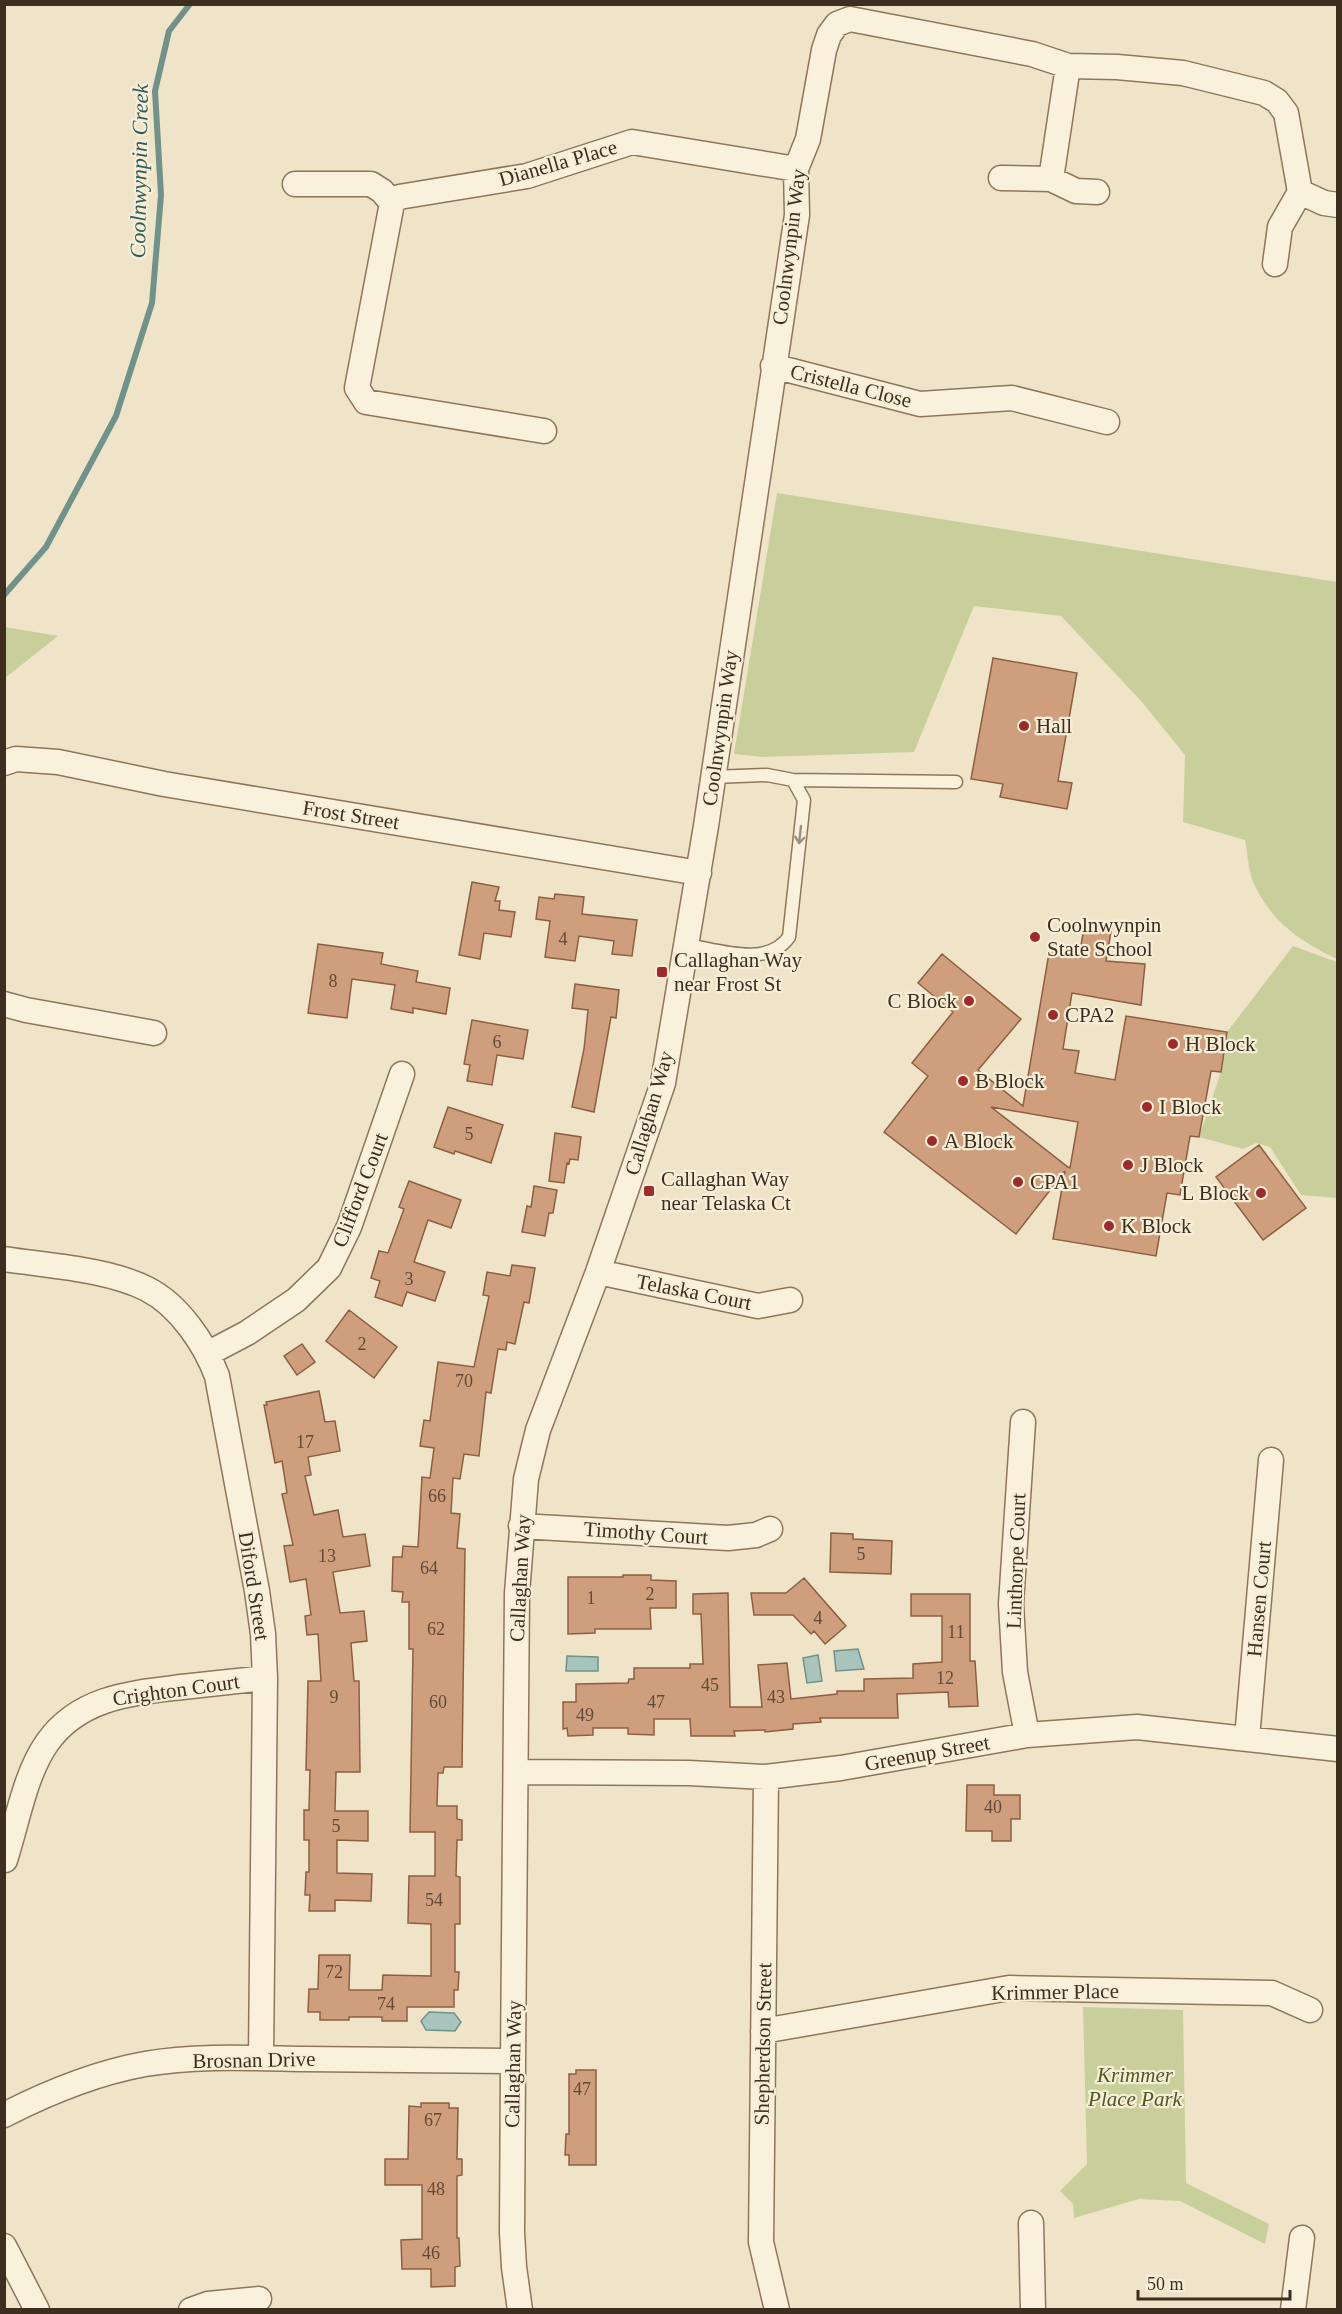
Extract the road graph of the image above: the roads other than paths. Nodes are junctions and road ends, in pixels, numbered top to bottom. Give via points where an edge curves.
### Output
1 (1068, 66) junction
2 (796, 170) junction
3 (1001, 178) dead end
4 (1051, 179) junction
5 (295, 184) dead end
6 (1097, 192) dead end
7 (1300, 192) junction
8 (392, 203) junction
9 (1338, 205) edge
10 (1275, 264) dead end
11 (773, 366) junction
12 (1107, 422) dead end
13 (544, 431) dead end
14 (4, 762) edge
15 (713, 777) junction
16 (793, 780) junction
17 (956, 782) dead end
18 (699, 873) junction
19 (687, 945) junction
20 (4, 1004) edge
21 (154, 1033) dead end
22 (402, 1074) dead end
23 (4, 1258) edge
24 (598, 1272) junction
25 (790, 1300) dead end
26 (209, 1353) junction
27 (1023, 1422) dead end
28 (1271, 1460) dead end
29 (521, 1526) junction
30 (770, 1529) dead end
31 (265, 1678) junction
32 (1026, 1735) junction
33 (1247, 1738) junction
34 (1338, 1749) edge
35 (516, 1772) junction
36 (766, 1777) junction
37 (5, 1860) edge
38 (1310, 2010) dead end
39 (763, 2031) junction
40 (261, 2058) junction
41 (513, 2061) junction
42 (4, 2115) edge
43 (1031, 2223) dead end
44 (1302, 2238) dead end
45 (4, 2246) edge
46 (259, 2298) dead end
47 (37, 2310) edge
48 (191, 2310) edge
49 (520, 2310) edge
50 (777, 2310) edge
51 (1033, 2310) edge
52 (1293, 2310) edge

1 - 2 street, Coolnwynpin Way via 1032,54 850,19 837,24 829,35 808,140
1 - 4 street
1 - 7 street, Coolnwynpin Way via 1183,74 1264,93 1286,113
2 - 8 street, Dianella Place via 632,142 527,176 399,197
2 - 11 street, Coolnwynpin Way via 796,215
3 - 4 street
4 - 6 street via 1076,192
5 - 8 street via 371,184
7 - 9 street
7 - 10 street via 1280,227
8 - 13 street via 357,388 366,402
11 - 12 street, Cristella Close via 920,404 1012,398
11 - 15 street, Coolnwynpin Way
14 - 18 street, Frost Street via 58,762 164,784
15 - 16 lane via 767,775
15 - 18 street, Coolnwynpin Way
16 - 17 lane
16 -> 19 lane via 804,800 789,937 781,948 756,956
18 - 19 street, Callaghan Way
19 - 24 street, Callaghan Way via 663,1083
20 - 21 street
22 - 26 street, Clifford Court via 349,1227 329,1268 296,1300
23 - 26 street, Diford Street via 111,1275 149,1290 182,1317
24 - 25 street, Telaska Court via 758,1306
24 - 29 street, Callaghan Way via 538,1430 526,1479
26 - 31 street, Diford Street via 218,1376 256,1591
27 - 32 street, Linthorpe Court via 1011,1604 1015,1672
28 - 33 street, Hansen Court
29 - 30 street, Timothy Court via 728,1538
29 - 35 street, Callaghan Way
31 - 37 street, Crighton Court via 128,1693 101,1701 63,1724 32,1771
31 - 40 street, Diford Street
32 - 33 street, Greenup Street via 1137,1726
32 - 36 street, Greenup Street via 841,1768
33 - 34 street, Greenup Street
35 - 36 street, Greenup Street
35 - 41 street, Callaghan Way
36 - 39 street, Shepherdson Street
38 - 39 street, Krimmer Place via 1272,1993 1009,1988
39 - 50 street, Shepherdson Street via 760,2242
40 - 41 street, Brosnan Drive
40 - 42 street, Brosnan Drive via 145,2064 51,2092
41 - 49 street, Callaghan Way via 512,2232
43 - 51 street
44 - 52 street
45 - 47 street
46 - 48 street

